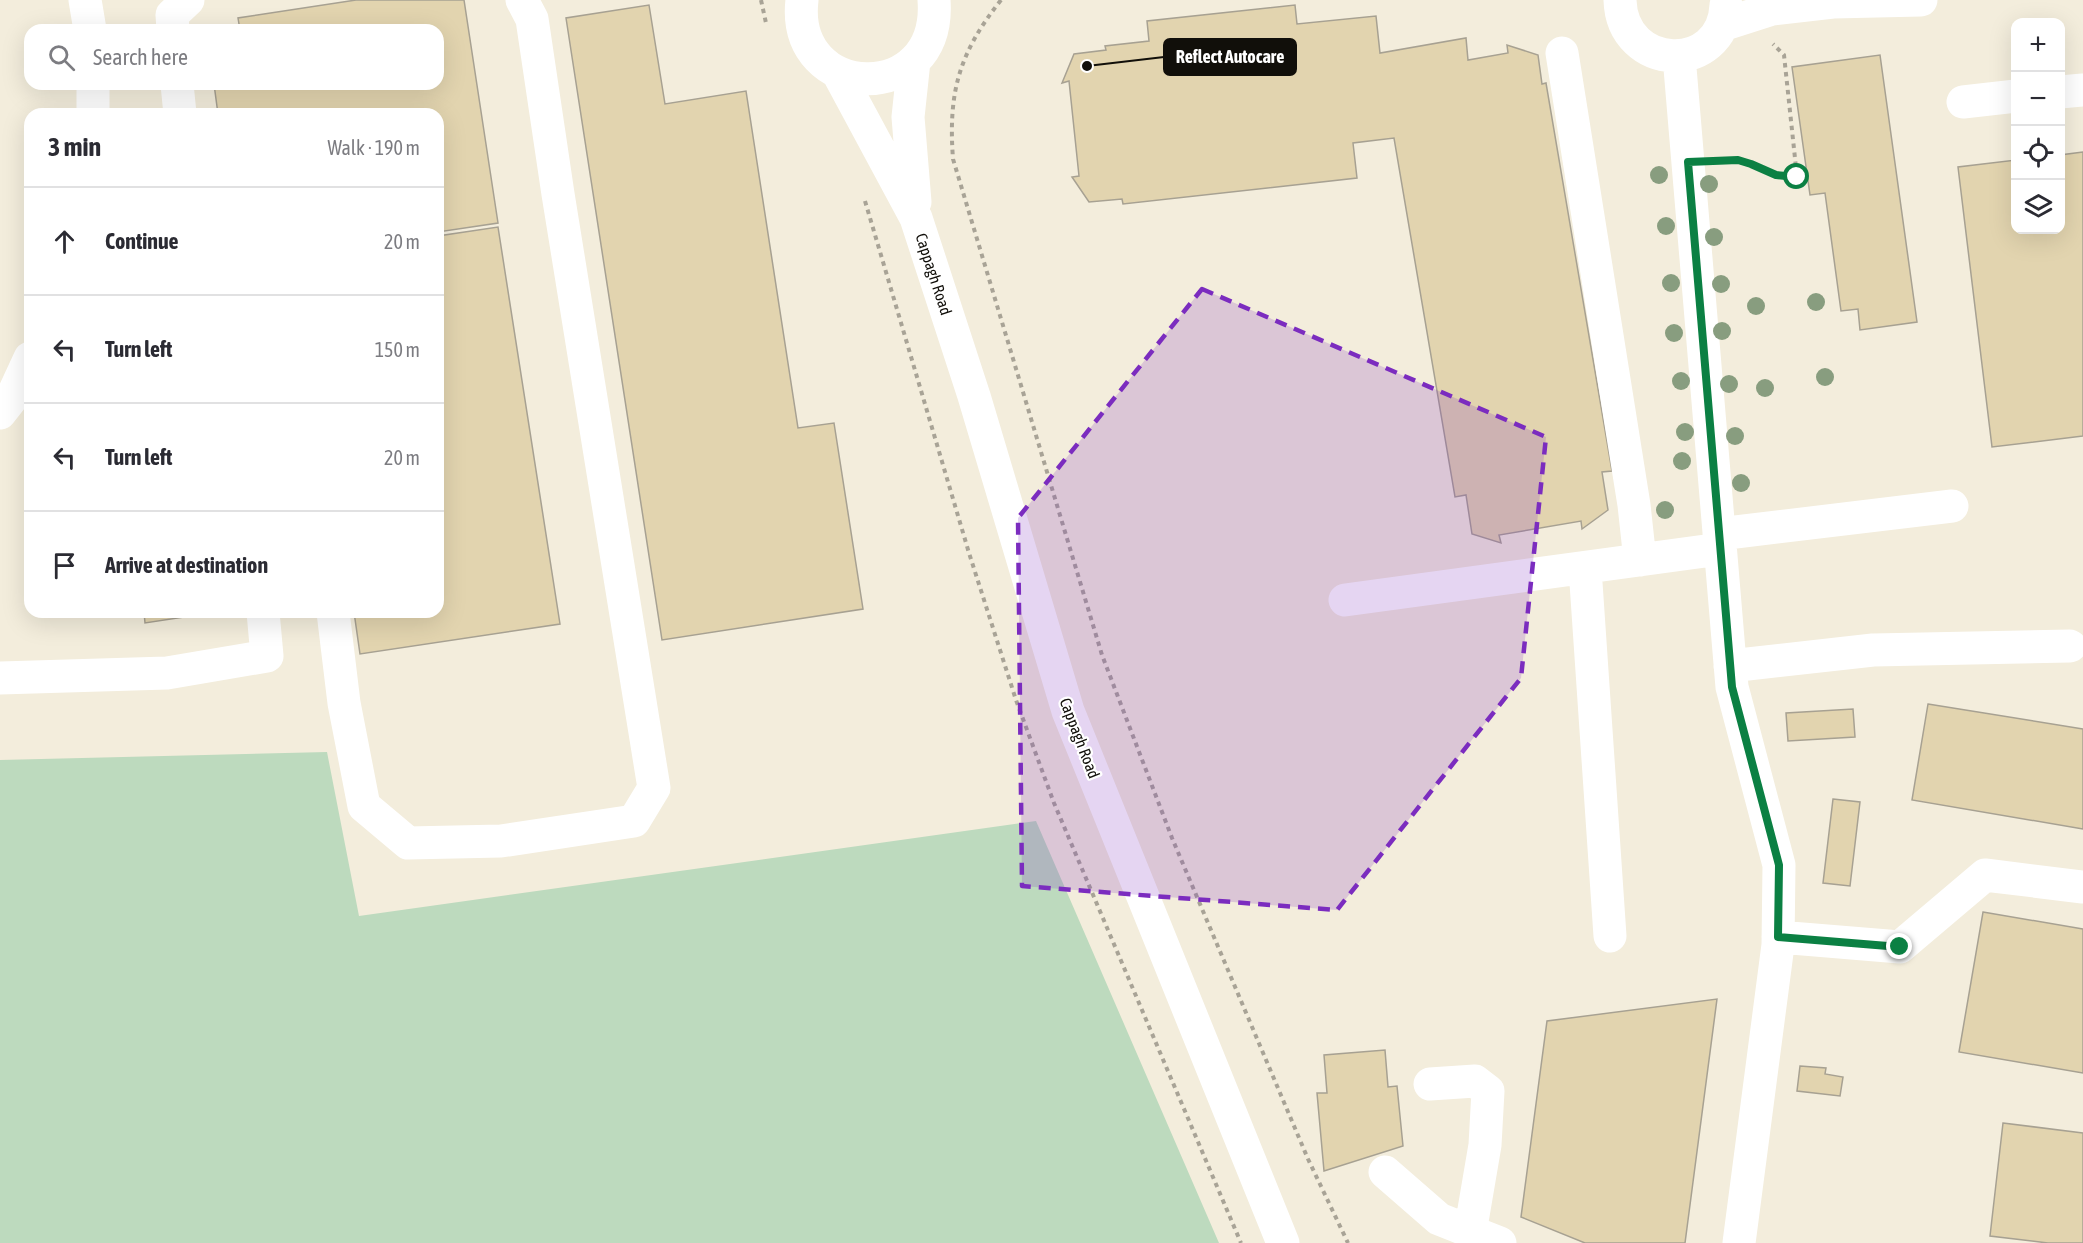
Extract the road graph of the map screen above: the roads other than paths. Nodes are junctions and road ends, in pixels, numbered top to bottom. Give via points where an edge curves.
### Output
1 (85, 0) edge
2 (188, 0) edge
3 (801, 0) edge
4 (1620, 0) edge
5 (1921, 0) edge
6 (529, 3) edge
7 (940, 6) edge
8 (1724, 13) edge
9 (89, 24) edge
10 (173, 24) edge
11 (1562, 53) dead end
12 (1679, 56) junction
13 (914, 61) junction
14 (838, 73) junction
15 (93, 90) edge
16 (178, 90) edge
17 (2083, 90) edge
18 (2065, 92) edge
19 (2011, 97) edge
20 (1963, 102) dead end
21 (93, 108) edge
22 (179, 108) edge
23 (916, 218) junction
24 (24, 371) edge
25 (0, 413) edge
26 (1952, 506) dead end
27 (1720, 541) junction
28 (1640, 560) junction
29 (1585, 568) junction
30 (1345, 600) dead end
31 (264, 618) edge
32 (334, 618) edge
33 (2070, 646) dead end
34 (1730, 666) junction
35 (0, 678) edge
36 (2083, 887) edge
37 (1610, 936) dead end
38 (1778, 937) junction
39 (1430, 1084) dead end
40 (1385, 1172) dead end
41 (1485, 1238) edge
42 (1283, 1243) edge
43 (1739, 1243) edge

1 - 9 street
2 - 10 street via 172,15
3 - 14 street, Cappagh Road via 801,23 808,43 820,60
4 - 12 street via 1622,20 1631,36 1644,48 1661,55
5 - 8 street via 1833,2 1759,14
6 - 32 street via 654,788 634,821 501,841 408,843 364,806
7 - 13 street, Cappagh Road via 930,39
8 - 12 street via 1712,41 1697,52
11 - 28 street
12 - 27 street
13 - 14 street, Cappagh Road via 901,71 880,78 859,79
13 - 23 street, Cappagh Road via 908,117
14 - 23 street, Cappagh Road
15 - 21 street
16 - 22 street
17 - 18 street
19 - 20 street
23 - 42 street, Cappagh Road via 1068,711
24 - 25 street
26 - 27 street
27 - 28 street
27 - 34 street
28 - 29 street
29 - 30 street
29 - 37 street
31 - 35 street via 267,656 167,673
33 - 34 street via 1873,650
34 - 38 street via 1732,687 1779,865
36 - 38 street via 1985,875 1900,947
38 - 43 street
39 - 41 street via 1475,1081 1488,1091
40 - 41 street via 1439,1220

